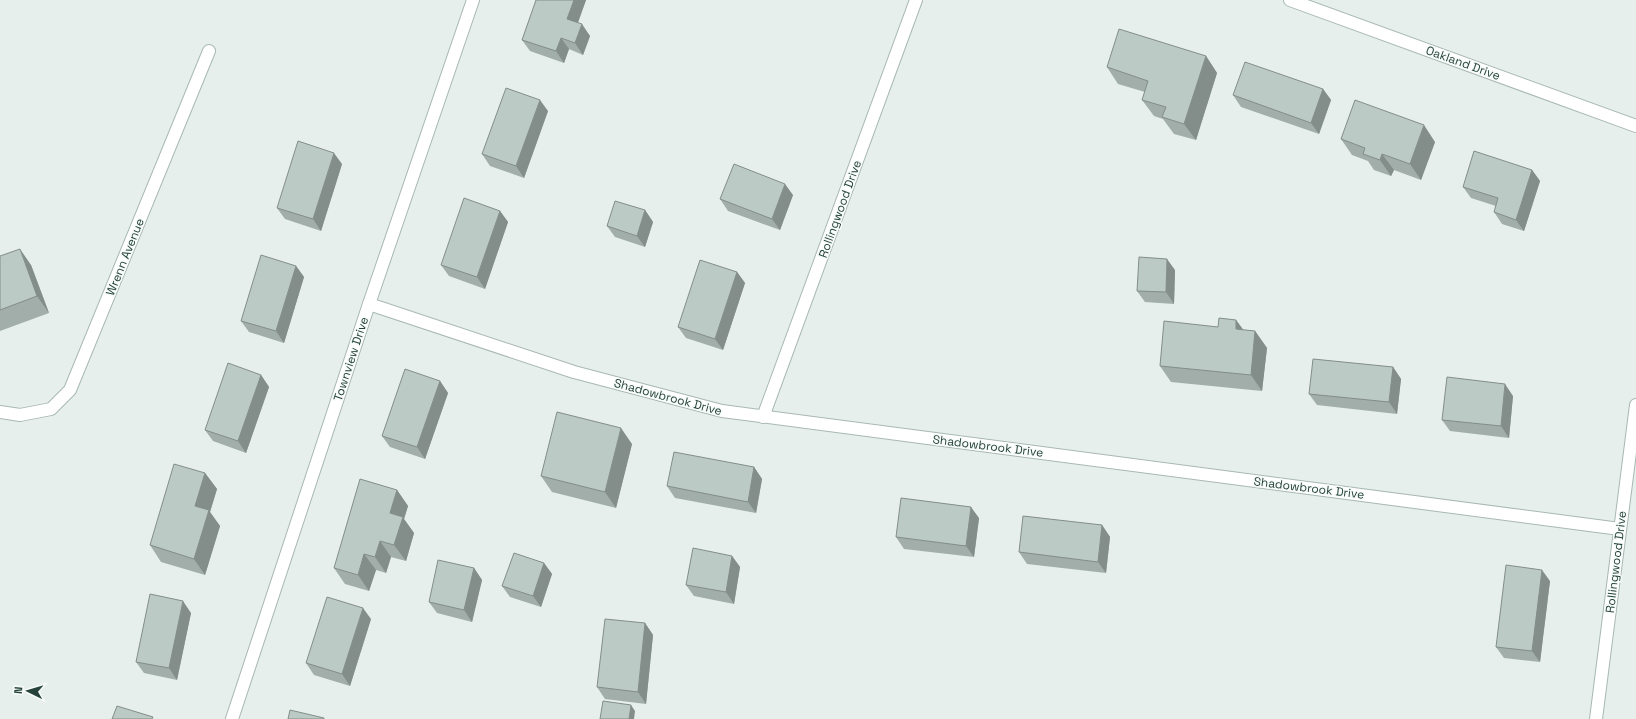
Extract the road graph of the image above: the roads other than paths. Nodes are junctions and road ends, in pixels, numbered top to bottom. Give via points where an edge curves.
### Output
1 (473, 0) edge
2 (916, 0) edge
3 (1290, 0) edge
4 (209, 51) dead end
5 (1636, 126) edge
6 (369, 304) junction
7 (1636, 406) edge
8 (0, 412) edge
9 (763, 417) junction
10 (1620, 529) junction
11 (232, 719) edge
12 (1596, 719) edge

1 - 6 street, Townview Drive
2 - 9 street, Rollingwood Drive
3 - 5 street, Oakland Drive
4 - 8 street, Wrenn Avenue via 70,390 51,409 20,415
6 - 9 street, Shadowbrook Drive via 574,372 722,411
6 - 11 street, Townview Drive
7 - 10 street, Rollingwood Drive
9 - 10 street, Shadowbrook Drive
10 - 12 street, Rollingwood Drive

